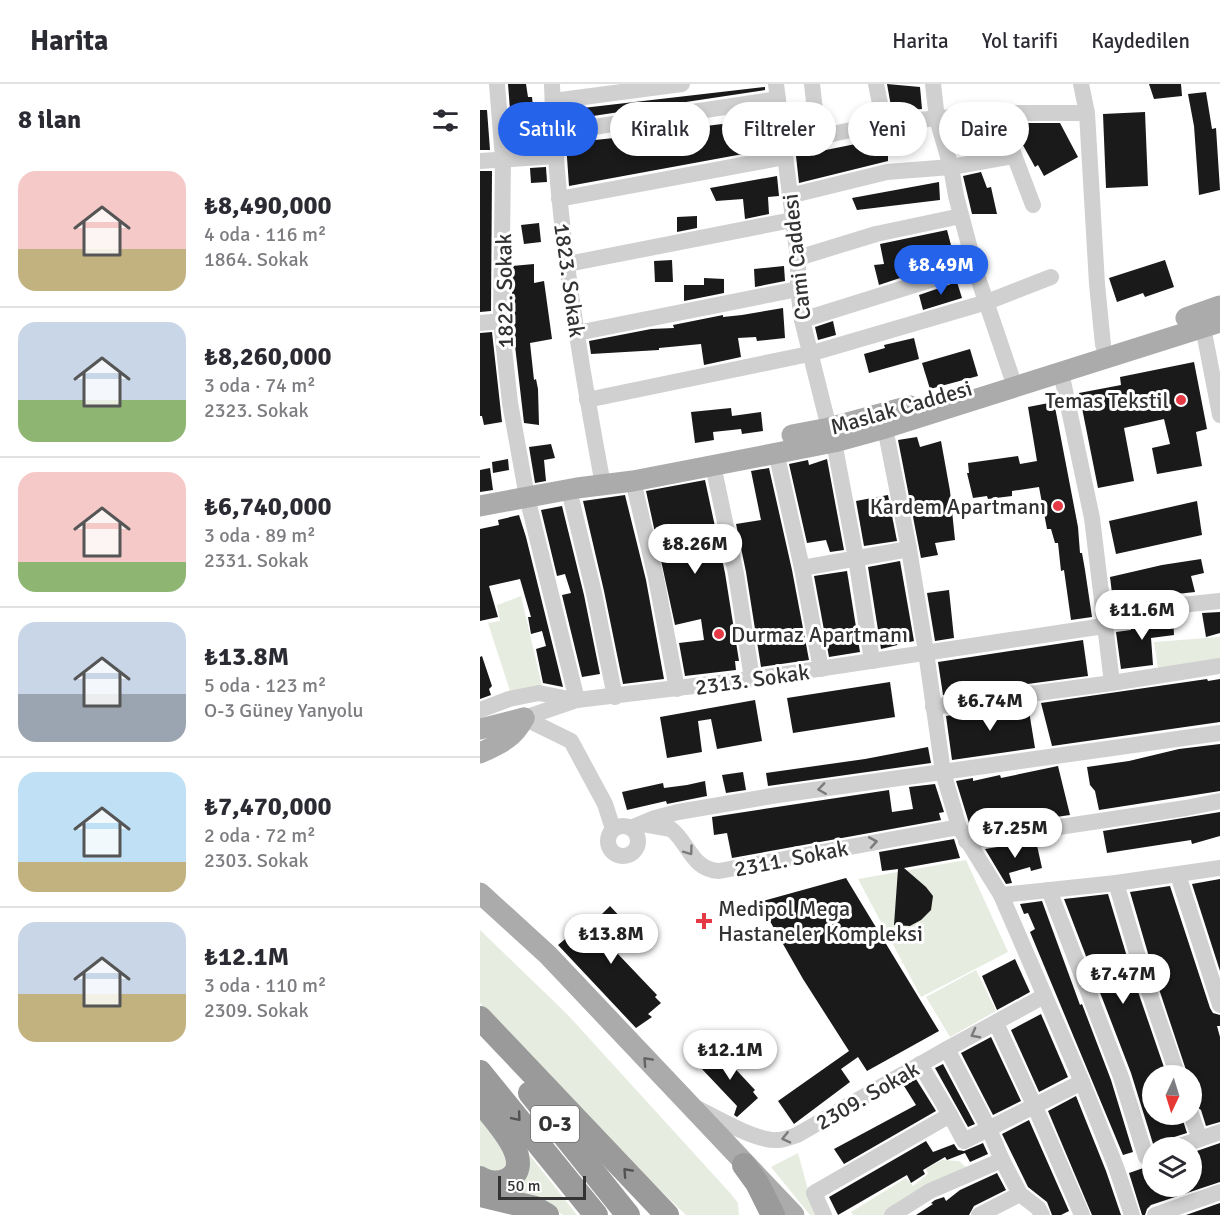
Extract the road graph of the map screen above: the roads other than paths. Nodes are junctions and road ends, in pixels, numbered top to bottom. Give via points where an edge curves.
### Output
1 (497, 84) edge
2 (682, 84) edge
3 (812, 84) edge
4 (876, 84) edge
5 (933, 84) edge
6 (1081, 84) edge
7 (777, 91) edge
8 (552, 92) edge
9 (814, 102) edge
10 (880, 102) edge
11 (1087, 112) junction
12 (1029, 113) edge
13 (937, 119) junction
14 (927, 120) edge
15 (598, 125) edge
16 (556, 156) joint
17 (756, 156) edge
18 (785, 156) edge
19 (1013, 156) joint
20 (503, 159) junction
21 (480, 161) edge
22 (951, 167) junction
23 (789, 196) junction
24 (559, 199) junction
25 (1033, 205) dead end
26 (961, 216) junction
27 (792, 220) junction
28 (798, 258) junction
29 (567, 264) junction
30 (975, 266) junction
31 (1051, 277) dead end
32 (798, 289) junction
33 (987, 302) junction
34 (1220, 306) edge
35 (802, 320) junction
36 (501, 321) junction
37 (480, 323) edge
38 (1211, 325) edge
39 (577, 333) junction
40 (1103, 345) junction
41 (809, 354) junction
42 (1061, 372) junction
43 (1011, 375) junction
44 (587, 400) junction
45 (1220, 415) edge
46 (885, 429) junction
47 (831, 435) junction
48 (776, 452) junction
49 (713, 465) junction
50 (601, 474) junction
51 (633, 481) junction
52 (573, 489) junction
53 (527, 497) junction
54 (480, 506) edge
55 (909, 549) junction
56 (856, 558) junction
57 (802, 568) junction
58 (1220, 601) edge
59 (1104, 619) junction
60 (926, 652) junction
61 (872, 661) junction
62 (1220, 666) edge
63 (821, 669) junction
64 (752, 679) junction
65 (1112, 683) junction
66 (677, 689) junction
67 (615, 697) junction
68 (577, 700) junction
69 (933, 707) junction
70 (480, 710) edge
71 (524, 718) junction
72 (480, 729) edge
73 (1220, 733) edge
74 (480, 753) edge
75 (943, 772) junction
76 (1220, 801) edge
77 (678, 812) junction
78 (636, 826) junction
79 (613, 829) junction
80 (671, 829) junction
81 (963, 834) junction
82 (1220, 868) edge
83 (1178, 875) junction
84 (480, 883) edge
85 (1116, 883) junction
86 (1050, 890) junction
87 (480, 893) edge
88 (1001, 895) junction
89 (506, 918) junction
90 (1044, 996) junction
91 (1220, 1005) edge
92 (480, 1018) edge
93 (996, 1023) junction
94 (480, 1035) edge
95 (946, 1049) junction
96 (920, 1064) junction
97 (1174, 1065) edge
98 (480, 1072) edge
99 (1082, 1082) junction
100 (683, 1100) junction
101 (480, 1101) edge
102 (1035, 1107) junction
103 (950, 1115) junction
104 (989, 1129) junction
105 (1220, 1132) edge
106 (1142, 1137) edge
107 (1202, 1138) edge
108 (1142, 1158) edge
109 (1002, 1160) junction
110 (744, 1165) junction
111 (1116, 1167) junction
112 (480, 1178) edge
113 (1220, 1192) edge
114 (1020, 1194) junction
115 (480, 1195) edge
116 (547, 1215) edge
117 (596, 1215) edge
118 (628, 1215) edge
119 (667, 1215) edge
120 (773, 1215) edge
121 (794, 1215) edge
122 (824, 1215) edge
123 (892, 1215) edge
124 (979, 1215) edge
125 (1042, 1215) edge
126 (1082, 1215) edge
127 (1131, 1215) edge
128 (1155, 1215) edge

1 - 20 street, 1822. Sokak
2 - 8 street
3 - 9 street
4 - 10 street
5 - 13 street
6 - 11 street
7 - 15 street
11 - 12 street
11 - 40 street
13 - 14 street
13 - 22 street
16 - 20 street
16 - 24 street, 1823. Sokak
17 - 24 street
18 - 23 street, Cami Caddesi
19 - 22 street
19 - 25 street
20 - 21 street
20 - 36 street, 1822. Sokak
22 - 23 street via 887,172
22 - 26 street
23 - 27 street, Cami Caddesi
24 - 29 street, 1823. Sokak
26 - 28 street via 876,234
26 - 30 street
27 - 28 street, Cami Caddesi
27 - 29 street
28 - 32 street, Cami Caddesi
29 - 39 street, 1823. Sokak
30 - 33 street
30 - 35 street
31 - 33 street
32 - 35 street, Cami Caddesi
32 - 39 street
33 - 41 street
33 - 43 street
34 - 40 main road, Maslak Caddesi
35 - 41 street, Cami Caddesi
36 - 37 street
36 - 53 street, 1822. Sokak via 510,403
38 - 42 main road, Maslak Caddesi
38 - 45 street
39 - 44 street, 1823. Sokak
40 - 43 main road, Maslak Caddesi
41 - 44 street
41 - 47 street, Cami Caddesi
42 - 46 main road, Maslak Caddesi
42 - 59 street via 1092,518
43 - 47 main road, Maslak Caddesi
44 - 50 street, 1823. Sokak
46 - 47 main road, Maslak Caddesi
46 - 55 street
47 - 48 main road, Maslak Caddesi
47 - 50 main road, Maslak Caddesi
47 - 56 street, Cami Caddesi
48 - 49 main road, Maslak Caddesi
48 - 57 street
49 - 51 main road, Maslak Caddesi
49 - 64 street via 736,574
50 - 52 main road, Maslak Caddesi
51 - 52 main road, Maslak Caddesi
51 - 66 street
52 - 53 main road, Maslak Caddesi
52 - 67 street
53 - 54 main road, Maslak Caddesi
53 - 68 street, 1822. Sokak
55 - 56 street
55 - 60 street
56 - 57 street
56 - 61 street, Cami Caddesi
57 - 63 street
58 - 59 street, 2313. Sokak
59 - 60 street, 2313. Sokak
59 - 65 street
60 - 61 street, 2313. Sokak
60 - 69 street
61 - 63 street, 2313. Sokak
62 - 65 street
63 - 64 street, 2313. Sokak
64 - 66 street, 2313. Sokak
65 - 69 street
66 - 67 street, 2313. Sokak
67 - 68 street, 2313. Sokak
68 - 70 street, 2313. Sokak via 539,693
68 - 71 street, 2313. Sokak
69 - 75 street
71 - 72 main road
71 - 74 main road via 508,740
71 - 79 street via 570,741 605,804
73 - 75 street
75 -> 77 street
75 - 81 street
76 - 81 street, 2311. Sokak
77 - 78 street
77 - 80 street
78 - 79 street
78 - 79 street via 637,846 621,856 612,851 608,842
78 - 80 street
80 -> 81 street, 2311. Sokak via 700,866 711,871
81 - 88 street
82 - 83 street
83 - 85 street
83 - 91 street
84 - 89 main road
85 - 86 street
85 - 97 street
86 - 88 street
86 - 106 street
87 - 89 main road
88 - 90 street
100 -> 89 main road via 548,956
90 - 93 street, 2309. Sokak
90 - 99 street
119 -> 92 highway
93 -> 95 street, 2309. Sokak
93 - 102 street
94 - 118 highway, O-3
95 - 96 street, 2309. Sokak
95 - 104 street
96 -> 100 street, 2309. Sokak via 797,1135 777,1141 729,1125
96 - 103 street
98 -> 117 highway, O-3
99 - 102 street
99 - 111 street
100 - 110 main road
101 - 112 highway via 511,1140 518,1162 508,1180
102 - 104 street
102 - 126 street
103 - 104 street via 964,1142
103 - 122 street via 814,1193
104 - 109 street
105 - 107 street
108 - 111 street
109 - 114 street
109 - 123 street via 930,1191
110 - 120 highway via 758,1183
110 - 121 main road
111 - 127 street
113 - 128 street
114 - 124 street
114 - 125 street
115 - 116 highway via 535,1208

